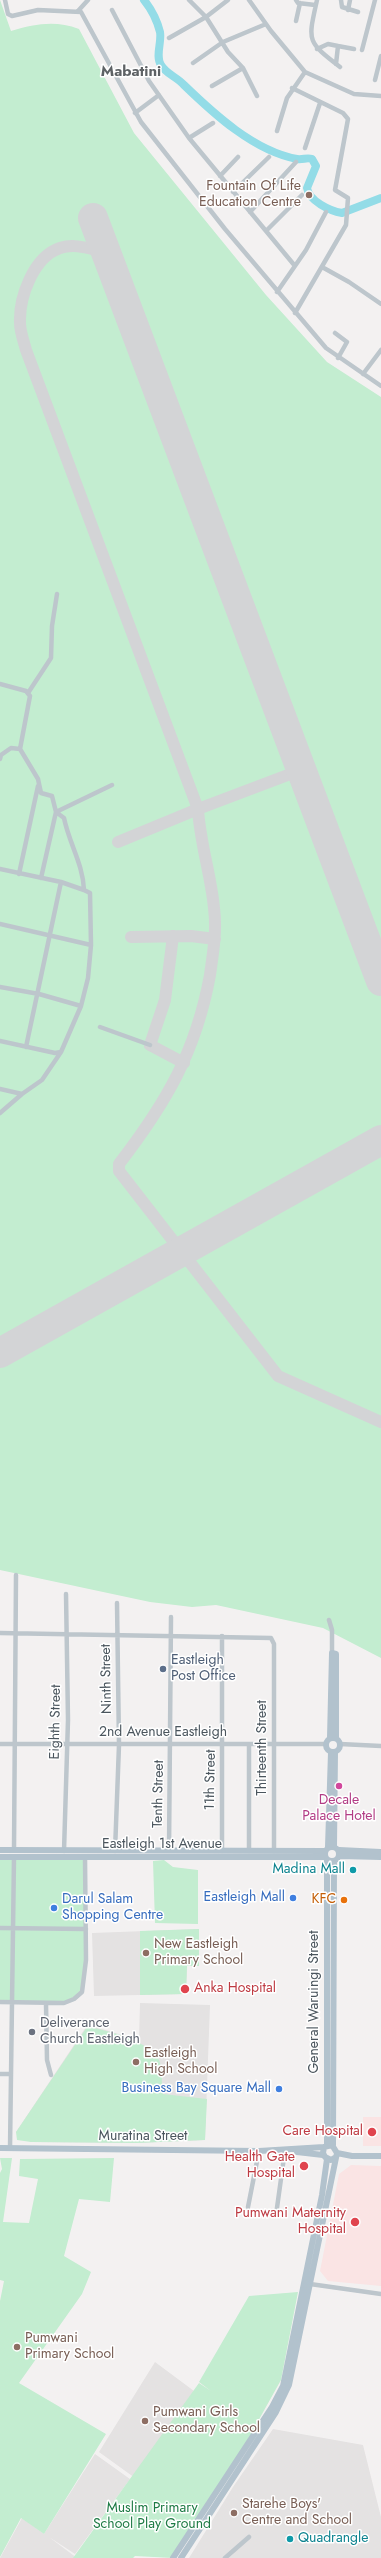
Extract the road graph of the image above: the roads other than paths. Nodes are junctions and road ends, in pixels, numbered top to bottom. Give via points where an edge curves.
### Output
1 (5, 0) edge
2 (88, 0) edge
3 (189, 0) edge
4 (228, 0) edge
5 (249, 0) edge
6 (296, 0) edge
7 (341, 0) edge
8 (350, 0) edge
9 (375, 0) edge
10 (316, 3) edge
11 (300, 4) junction
12 (112, 10) dead end
13 (348, 10) junction
14 (78, 11) junction
15 (358, 12) dead end
16 (206, 17) junction
17 (296, 21) dead end
18 (266, 24) junction
19 (169, 38) dead end
20 (224, 42) junction
21 (338, 46) junction
22 (317, 49) junction
23 (354, 49) dead end
24 (362, 50) dead end
25 (381, 56) edge
26 (193, 63) dead end
27 (243, 68) junction
28 (305, 72) junction
29 (375, 80) dead end
30 (212, 86) dead end
31 (292, 88) junction
32 (159, 95) junction
33 (257, 96) dead end
34 (381, 96) edge
35 (320, 103) junction
36 (135, 113) junction
37 (213, 123) dead end
38 (277, 132) dead end
39 (189, 138) junction
40 (305, 148) dead end
41 (238, 157) dead end
42 (269, 157) dead end
43 (296, 162) dead end
44 (220, 176) junction
45 (234, 192) junction
46 (302, 195) dead end
47 (250, 212) junction
48 (326, 212) dead end
49 (266, 231) junction
50 (295, 266) junction
51 (322, 267) junction
52 (277, 292) junction
53 (381, 304) edge
54 (295, 313) junction
55 (335, 333) dead end
56 (381, 350) edge
57 (338, 358) junction
58 (363, 374) junction
59 (381, 386) edge
60 (57, 594) dead end
61 (0, 684) edge
62 (28, 693) junction
63 (20, 748) junction
64 (0, 759) edge
65 (38, 779) junction
66 (112, 785) dead end
67 (56, 812) junction
68 (0, 869) edge
69 (19, 874) junction
70 (42, 878) junction
71 (61, 882) junction
72 (84, 890) junction
73 (0, 924) edge
74 (50, 934) junction
75 (91, 945) junction
76 (0, 987) edge
77 (39, 994) junction
78 (81, 1006) junction
79 (100, 1028) dead end
80 (0, 1041) edge
81 (150, 1045) dead end
82 (26, 1047) junction
83 (61, 1052) junction
84 (0, 1089) edge
85 (22, 1094) junction
86 (0, 1113) edge
87 (16, 1575) dead end
88 (66, 1594) dead end
89 (117, 1603) dead end
90 (171, 1617) dead end
91 (329, 1620) dead end
92 (0, 1633) edge
93 (17, 1633) junction
94 (66, 1635) junction
95 (118, 1635) junction
96 (171, 1636) junction
97 (222, 1636) junction
98 (332, 1653) joint
99 (333, 1738) junction
100 (0, 1744) edge
101 (170, 1744) junction
102 (223, 1744) junction
103 (249, 1744) junction
104 (274, 1744) junction
105 (326, 1744) junction
106 (340, 1744) junction
107 (15, 1745) junction
108 (67, 1745) junction
109 (119, 1745) junction
110 (381, 1746) edge
111 (333, 1752) junction
112 (0, 1850) edge
113 (14, 1850) junction
114 (169, 1850) junction
115 (64, 1851) junction
116 (116, 1851) junction
117 (222, 1851) junction
118 (248, 1851) junction
119 (274, 1852) junction
120 (381, 1852) edge
121 (331, 1854) junction
122 (0, 1857) edge
123 (14, 1857) junction
124 (85, 1857) junction
125 (381, 1857) edge
126 (0, 1928) edge
127 (11, 1928) junction
128 (86, 1929) junction
129 (0, 2002) edge
130 (11, 2003) junction
131 (46, 2004) junction
132 (327, 2005) junction
133 (335, 2005) junction
134 (0, 2074) edge
135 (11, 2074) junction
136 (51, 2075) dead end
137 (328, 2146) junction
138 (0, 2148) edge
139 (10, 2148) junction
140 (285, 2150) junction
141 (259, 2151) junction
142 (337, 2155) junction
143 (381, 2156) edge
144 (325, 2157) junction
145 (248, 2207) dead end
146 (276, 2215) dead end
147 (310, 2284) junction
148 (381, 2294) edge
149 (250, 2537) dead end
150 (173, 2558) edge
151 (181, 2558) edge
152 (225, 2558) edge

1 - 14 street via 8,14 12,16 38,10
2 - 14 street
3 - 16 street
4 - 16 street
5 - 18 street
6 - 11 street
7 - 13 street via 342,7
8 - 13 street
9 - 24 street
10 - 11 street
10 - 22 street via 311,34
11 - 17 street
12 - 32 street
13 - 15 street
14 - 36 street via 83,14
16 - 19 street
16 - 20 street
18 - 20 street
18 - 28 street
20 - 26 street
20 - 27 street
21 - 22 street via 328,44
21 - 22 street via 338,65
21 - 23 street
25 - 29 street
27 - 30 street
27 - 33 street
28 - 31 street
28 - 34 street via 354,94
31 - 35 street
31 - 38 street
32 - 36 street
32 - 39 street
35 - 40 street
35 - 51 street via 347,116 335,190 347,196 349,201 346,225
36 - 52 street
37 - 39 street
39 - 44 street
41 - 44 street
42 - 45 street
43 - 47 street
44 - 45 street
45 - 47 street
46 - 49 street
47 - 49 street
48 - 50 street
49 - 50 street
50 - 52 street
51 - 53 street
51 - 54 street
52 - 54 street
54 - 57 street
55 - 57 street via 347,342
56 - 58 street
57 - 58 street
58 - 59 street
60 - 62 street via 51,658
61 - 62 street
62 - 63 street via 30,703
63 - 64 street via 11,748 1,755
63 - 65 street
65 - 67 street via 41,793 52,796
65 - 69 street via 38,790
66 - 67 street
67 - 70 street
67 - 72 street via 64,818 66,830 80,863
68 - 69 street
69 - 70 street
70 - 71 street
71 - 72 street
71 - 74 street
72 - 75 street via 90,893
73 - 74 street
74 - 75 street
74 - 77 street
75 - 78 street via 88,978
76 - 77 street
77 - 78 street
77 - 82 street
78 - 83 street
79 - 81 street
80 - 82 street
82 - 83 street
83 - 85 street via 42,1080
84 - 85 street
85 - 86 street
87 - 93 street
88 - 94 street, Eighth Street
89 - 95 street, Ninth Street
90 - 96 street, Tenth Street
91 - 98 street via 332,1630
92 - 93 street
93 - 94 street
93 - 107 street
94 - 95 street
94 - 108 street, Eighth Street
95 - 96 street
95 - 109 street, Ninth Street
96 - 97 street
96 - 101 street, Tenth Street
97 - 102 street, 11th Street
97 - 104 street, Thirteenth Street via 266,1637 271,1638 274,1644
98 - 99 main road via 336,1654
99 - 105 main road
99 - 106 main road
100 - 107 street, 2nd Avenue Eastleigh
101 - 102 street, 2nd Avenue Eastleigh
101 - 109 street, 2nd Avenue Eastleigh
101 - 114 street, Tenth Street
102 - 103 street, 2nd Avenue Eastleigh
102 - 117 street, 11th Street
103 - 104 street, 2nd Avenue Eastleigh
103 - 118 street
104 - 105 street, 2nd Avenue Eastleigh
104 - 119 street, Thirteenth Street
105 - 111 main road
106 - 110 street
106 - 111 main road
107 - 108 street, 2nd Avenue Eastleigh
107 - 113 street
108 - 109 street, 2nd Avenue Eastleigh
108 - 115 street, Eighth Street
109 - 116 street, Ninth Street
111 - 121 main road, General Waruingi Street
112 - 113 main road, Eastleigh 1st Avenue
113 - 115 main road, Eastleigh 1st Avenue
114 - 116 main road, Eastleigh 1st Avenue
114 - 117 main road, Eastleigh 1st Avenue
115 - 116 main road, Eastleigh 1st Avenue
117 - 118 main road, Eastleigh 1st Avenue
118 - 119 main road, Eastleigh 1st Avenue
119 - 121 main road, Eastleigh 1st Avenue
120 - 121 main road
121 - 124 main road, Eastleigh 1st Avenue
121 - 125 main road
121 - 132 main road, General Waruingi Street
121 - 133 main road, General Waruingi Street
122 - 123 main road, Eastleigh 1st Avenue
123 - 124 main road, Eastleigh 1st Avenue
123 - 127 street
124 - 128 street
126 - 127 street
127 - 128 street
127 - 130 street
128 - 131 street via 83,1988 79,1996 71,2001
129 - 130 street
130 - 131 street
130 - 135 street
131 - 136 street via 47,2060
132 - 133 main road
132 - 137 main road, General Waruingi Street
133 - 137 main road, General Waruingi Street
134 - 135 street
135 - 139 street
137 - 140 main road, Muratina Street
137 - 142 main road
137 - 144 main road
138 - 139 main road, Muratina Street
139 - 141 main road, Muratina Street
140 - 141 main road, Muratina Street
140 - 144 main road, Muratina Street
140 - 146 street
141 - 145 street
142 - 143 main road
142 - 144 main road
142 - 147 main road
144 - 150 main road via 322,2195 283,2386 272,2408
147 - 148 street
147 - 151 main road via 294,2370 285,2396
149 - 152 street

